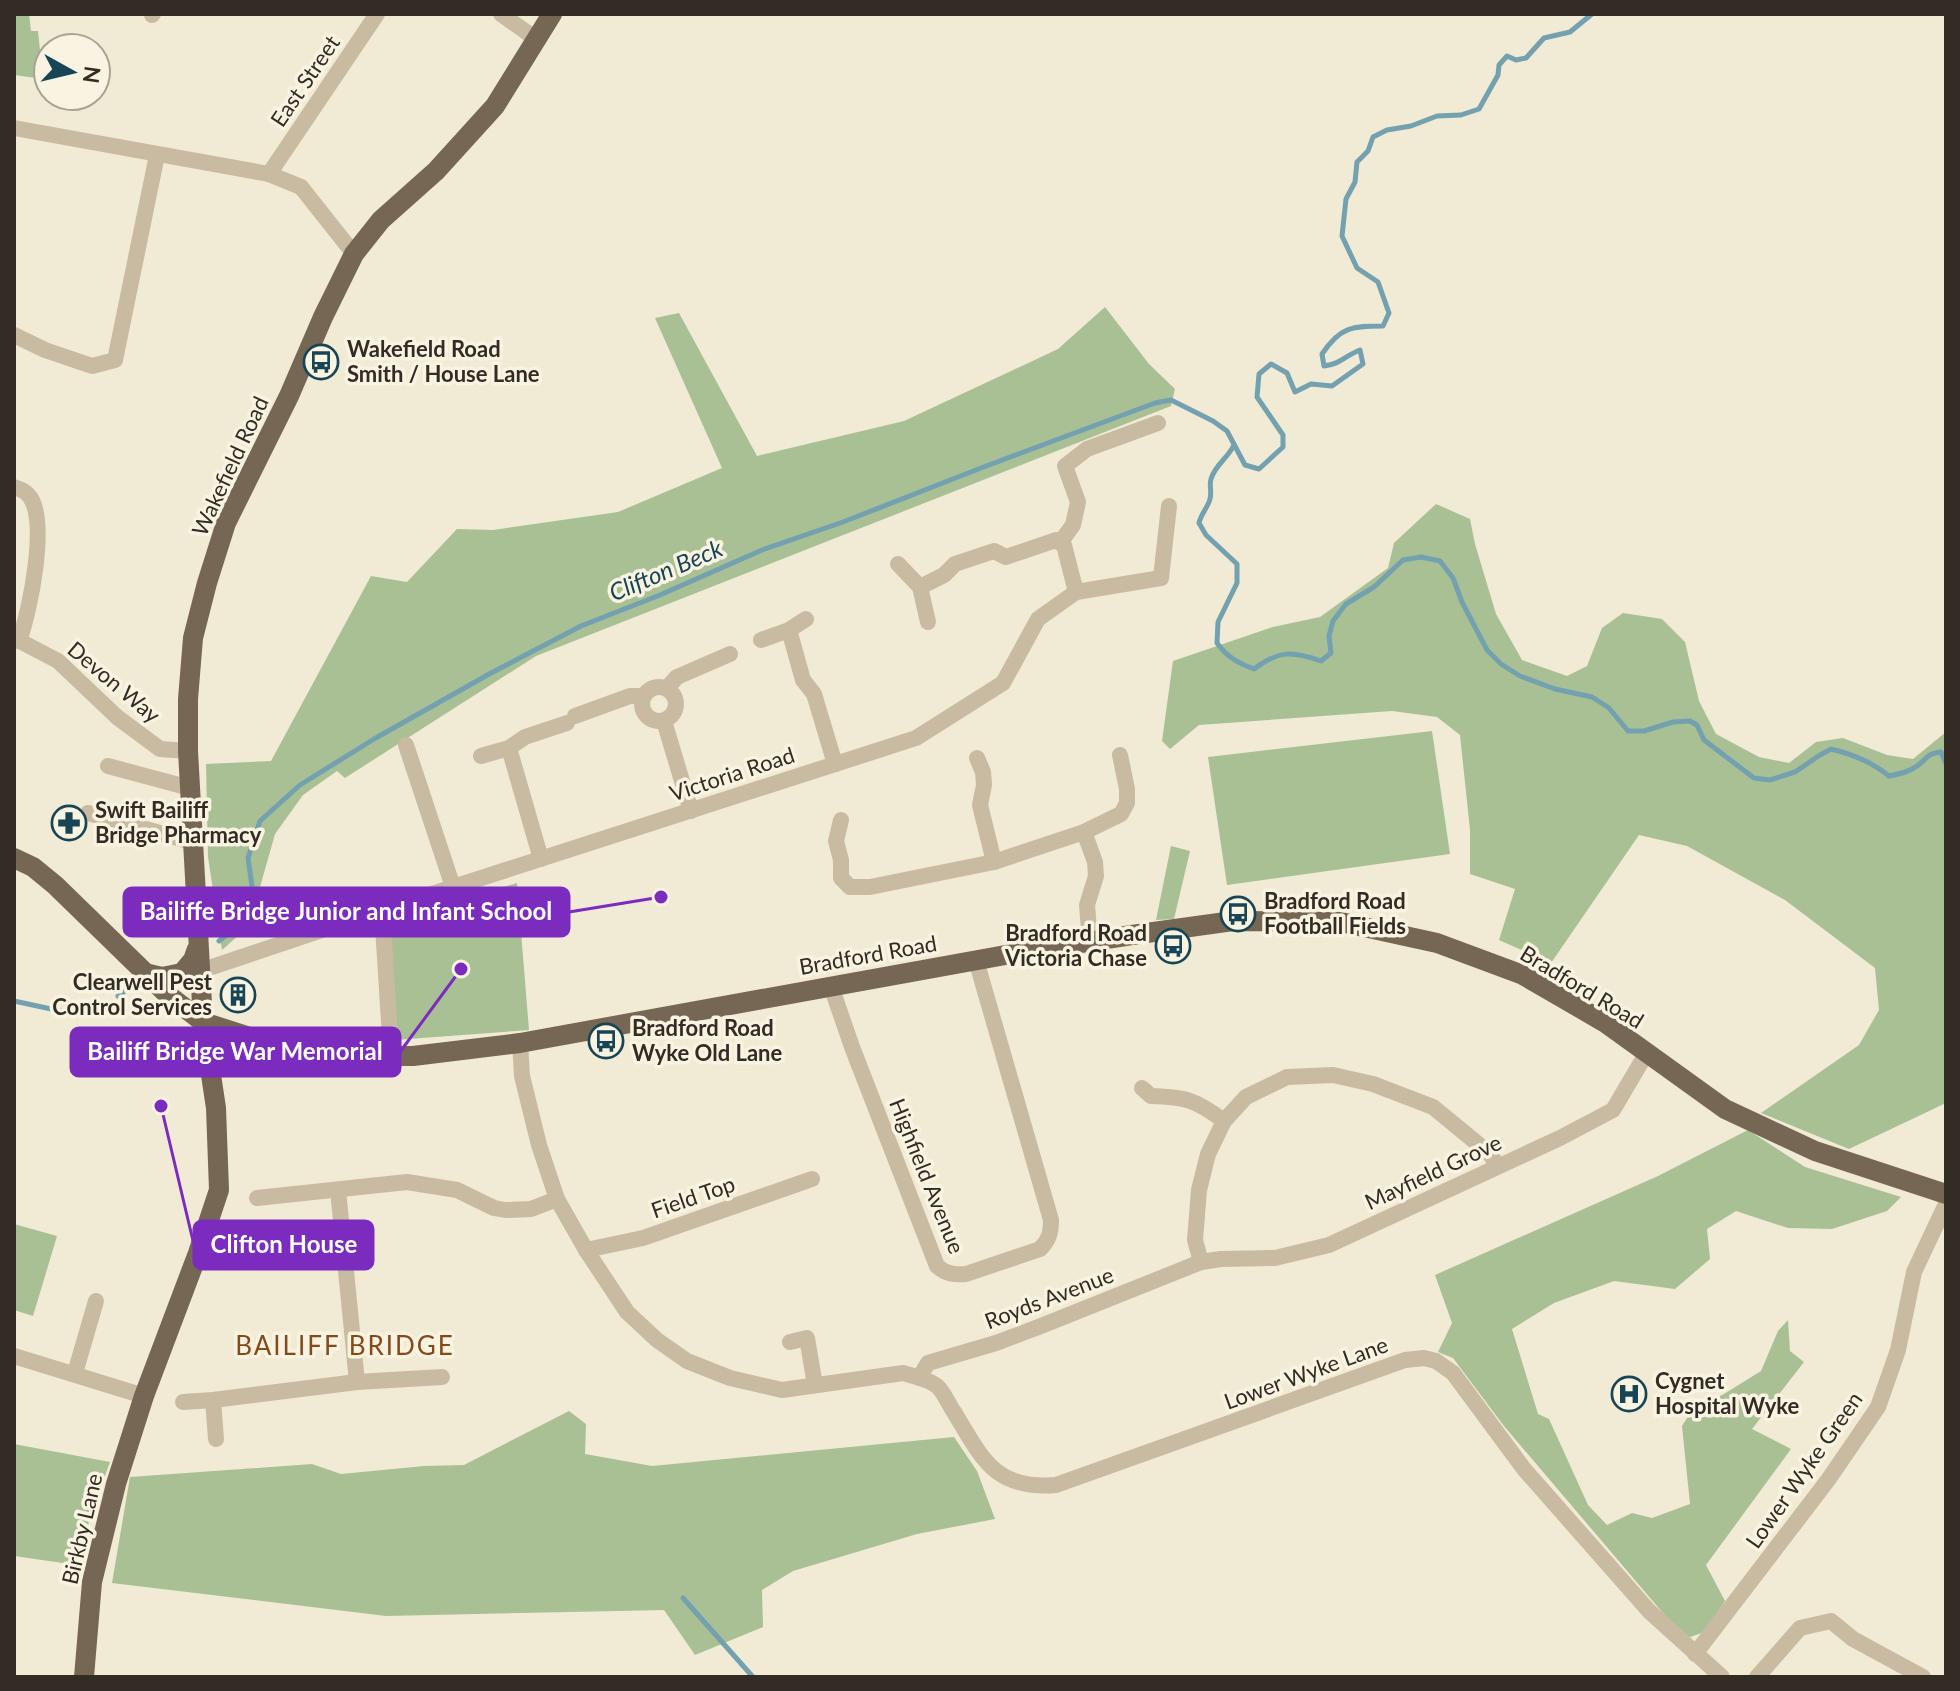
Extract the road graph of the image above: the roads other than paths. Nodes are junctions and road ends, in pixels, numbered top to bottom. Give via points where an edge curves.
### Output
1 (377, 14) edge
2 (501, 14) edge
3 (552, 14) edge
4 (536, 39) junction
5 (14, 128) edge
6 (157, 155) junction
7 (269, 174) junction
8 (354, 254) junction
9 (14, 335) edge
10 (1158, 423) dead end
11 (14, 487) edge
12 (1169, 506) dead end
13 (1060, 543) junction
14 (898, 564) dead end
15 (920, 587) junction
16 (1076, 592) junction
17 (806, 619) dead end
18 (928, 622) dead end
19 (789, 630) junction
20 (17, 639) edge
21 (761, 640) dead end
22 (730, 654) dead end
23 (667, 688) junction
24 (644, 696) junction
25 (664, 721) junction
26 (406, 745) dead end
27 (509, 748) junction
28 (188, 751) junction
29 (1120, 755) dead end
30 (481, 756) dead end
31 (977, 758) dead end
32 (835, 764) junction
33 (108, 766) dead end
34 (190, 788) junction
35 (691, 811) junction
36 (88, 813) dead end
37 (841, 820) dead end
38 (1084, 832) junction
39 (192, 842) junction
40 (14, 858) edge
41 (541, 859) junction
42 (994, 862) junction
43 (453, 887) junction
44 (382, 910) junction
45 (1090, 941) junction
46 (198, 946) junction
47 (976, 960) junction
48 (200, 971) junction
49 (145, 973) junction
50 (831, 986) junction
51 (203, 1022) junction
52 (520, 1043) junction
53 (391, 1054) junction
54 (1646, 1054) junction
55 (1142, 1088) dead end
56 (1224, 1121) junction
57 (1498, 1166) junction
58 (812, 1179) dead end
59 (338, 1190) junction
60 (1946, 1194) edge
61 (257, 1198) dead end
62 (557, 1199) junction
63 (1946, 1204) edge
64 (586, 1250) junction
65 (1201, 1262) junction
66 (96, 1301) dead end
67 (806, 1338) dead end
68 (14, 1356) edge
69 (75, 1373) junction
70 (442, 1377) dead end
71 (919, 1378) junction
72 (357, 1382) junction
73 (815, 1385) junction
74 (144, 1396) junction
75 (213, 1400) junction
76 (183, 1402) dead end
77 (216, 1439) dead end
78 (1695, 1654) junction
79 (84, 1677) edge
80 (1722, 1677) edge
81 (1757, 1677) edge
82 (1923, 1677) edge

1 - 7 street, East Street
2 - 4 street
3 - 4 main road, Wakefield Road
4 - 8 main road, Wakefield Road via 495,106
5 - 6 street
6 - 7 street
6 - 9 street via 115,360 92,366
7 - 8 street via 301,187
8 - 28 main road, Wakefield Road via 226,523 193,638
10 - 13 street via 1087,449 1065,466 1078,502 1073,525
11 - 20 street via 32,499 37,519 33,590
12 - 16 street, Victoria Road via 1161,578
13 - 15 street via 1006,557 994,551 955,564
13 - 16 street
14 - 15 street
15 - 18 street
16 - 32 street, Victoria Road via 1038,619 1003,683 916,738
17 - 19 street
19 - 21 street
19 - 32 street
20 - 28 street, Devon Way via 58,661 160,749
22 - 23 street via 677,677
23 - 24 street via 656,687
23 - 25 street via 676,706
24 - 25 street via 642,707 648,717
24 - 27 street via 630,696
25 - 35 street
26 - 43 street
27 - 30 street
27 - 41 street
28 - 34 main road, Wakefield Road
29 - 38 street via 1127,803 1121,814
31 - 42 street via 984,785 980,805
32 - 35 street, Victoria Road
33 - 34 street
34 - 39 main road, Wakefield Road
35 - 41 street, Victoria Road
36 - 39 street
37 - 42 street via 836,841 841,878 850,887
38 - 42 street
38 - 45 street via 1096,876 1087,905
39 - 46 main road, Wakefield Road
40 - 49 main road, Bradford Road via 55,885
41 - 43 street, Victoria Road
43 - 44 street, Victoria Road
44 - 48 street, Victoria Road
44 - 53 street
45 - 47 main road, Bradford Road
45 - 54 main road, Bradford Road via 1233,921 1341,922 1437,943 1523,975 1604,1022
46 - 48 main road, Wakefield Road
46 - 49 main road via 182,973
47 - 50 main road, Bradford Road
47 - 50 street, Highfield Avenue via 1051,1232 1040,1249 966,1274 944,1272 933,1258
48 - 51 main road, Wakefield Road
49 - 51 main road, Bradford Road
50 - 52 main road, Bradford Road
51 - 53 main road, Bradford Road via 272,1044 361,1056
51 - 74 main road, Birkby Lane via 216,1108 219,1190
52 - 53 main road, Bradford Road
52 - 62 street via 522,1076
54 - 57 street, Mayfield Grove via 1613,1110
54 - 60 main road, Bradford Road via 1748,1120 1815,1151
55 - 56 street via 1151,1096 1181,1097
56 - 57 street via 1246,1097 1287,1077 1333,1075 1433,1107
56 - 65 street via 1199,1190 1195,1240
57 - 65 street, Mayfield Grove via 1329,1245 1275,1258
58 - 64 street, Field Top via 643,1238
59 - 61 street
59 - 62 street via 407,1182 457,1190 505,1210 531,1209
59 - 72 street
62 - 64 street
63 - 78 street, Lower Wyke Green via 1914,1272 1898,1350 1878,1407
64 - 73 street via 627,1312 687,1361 782,1390
65 - 71 street, Royds Avenue via 996,1343 928,1363
66 - 69 street
67 - 73 street
68 - 69 street
69 - 74 street
70 - 72 street
71 - 73 street via 903,1373
71 - 78 street, Lower Wyke Lane via 938,1387 984,1461 1001,1475 1037,1487 1056,1485 1405,1360 1436,1361 1453,1373 1524,1469 1649,1611
72 - 75 street
74 - 79 main road, Birkby Lane via 92,1582
75 - 76 street
75 - 77 street
78 - 80 street, Lower Wyke Lane
81 - 82 street via 1800,1628 1831,1621

